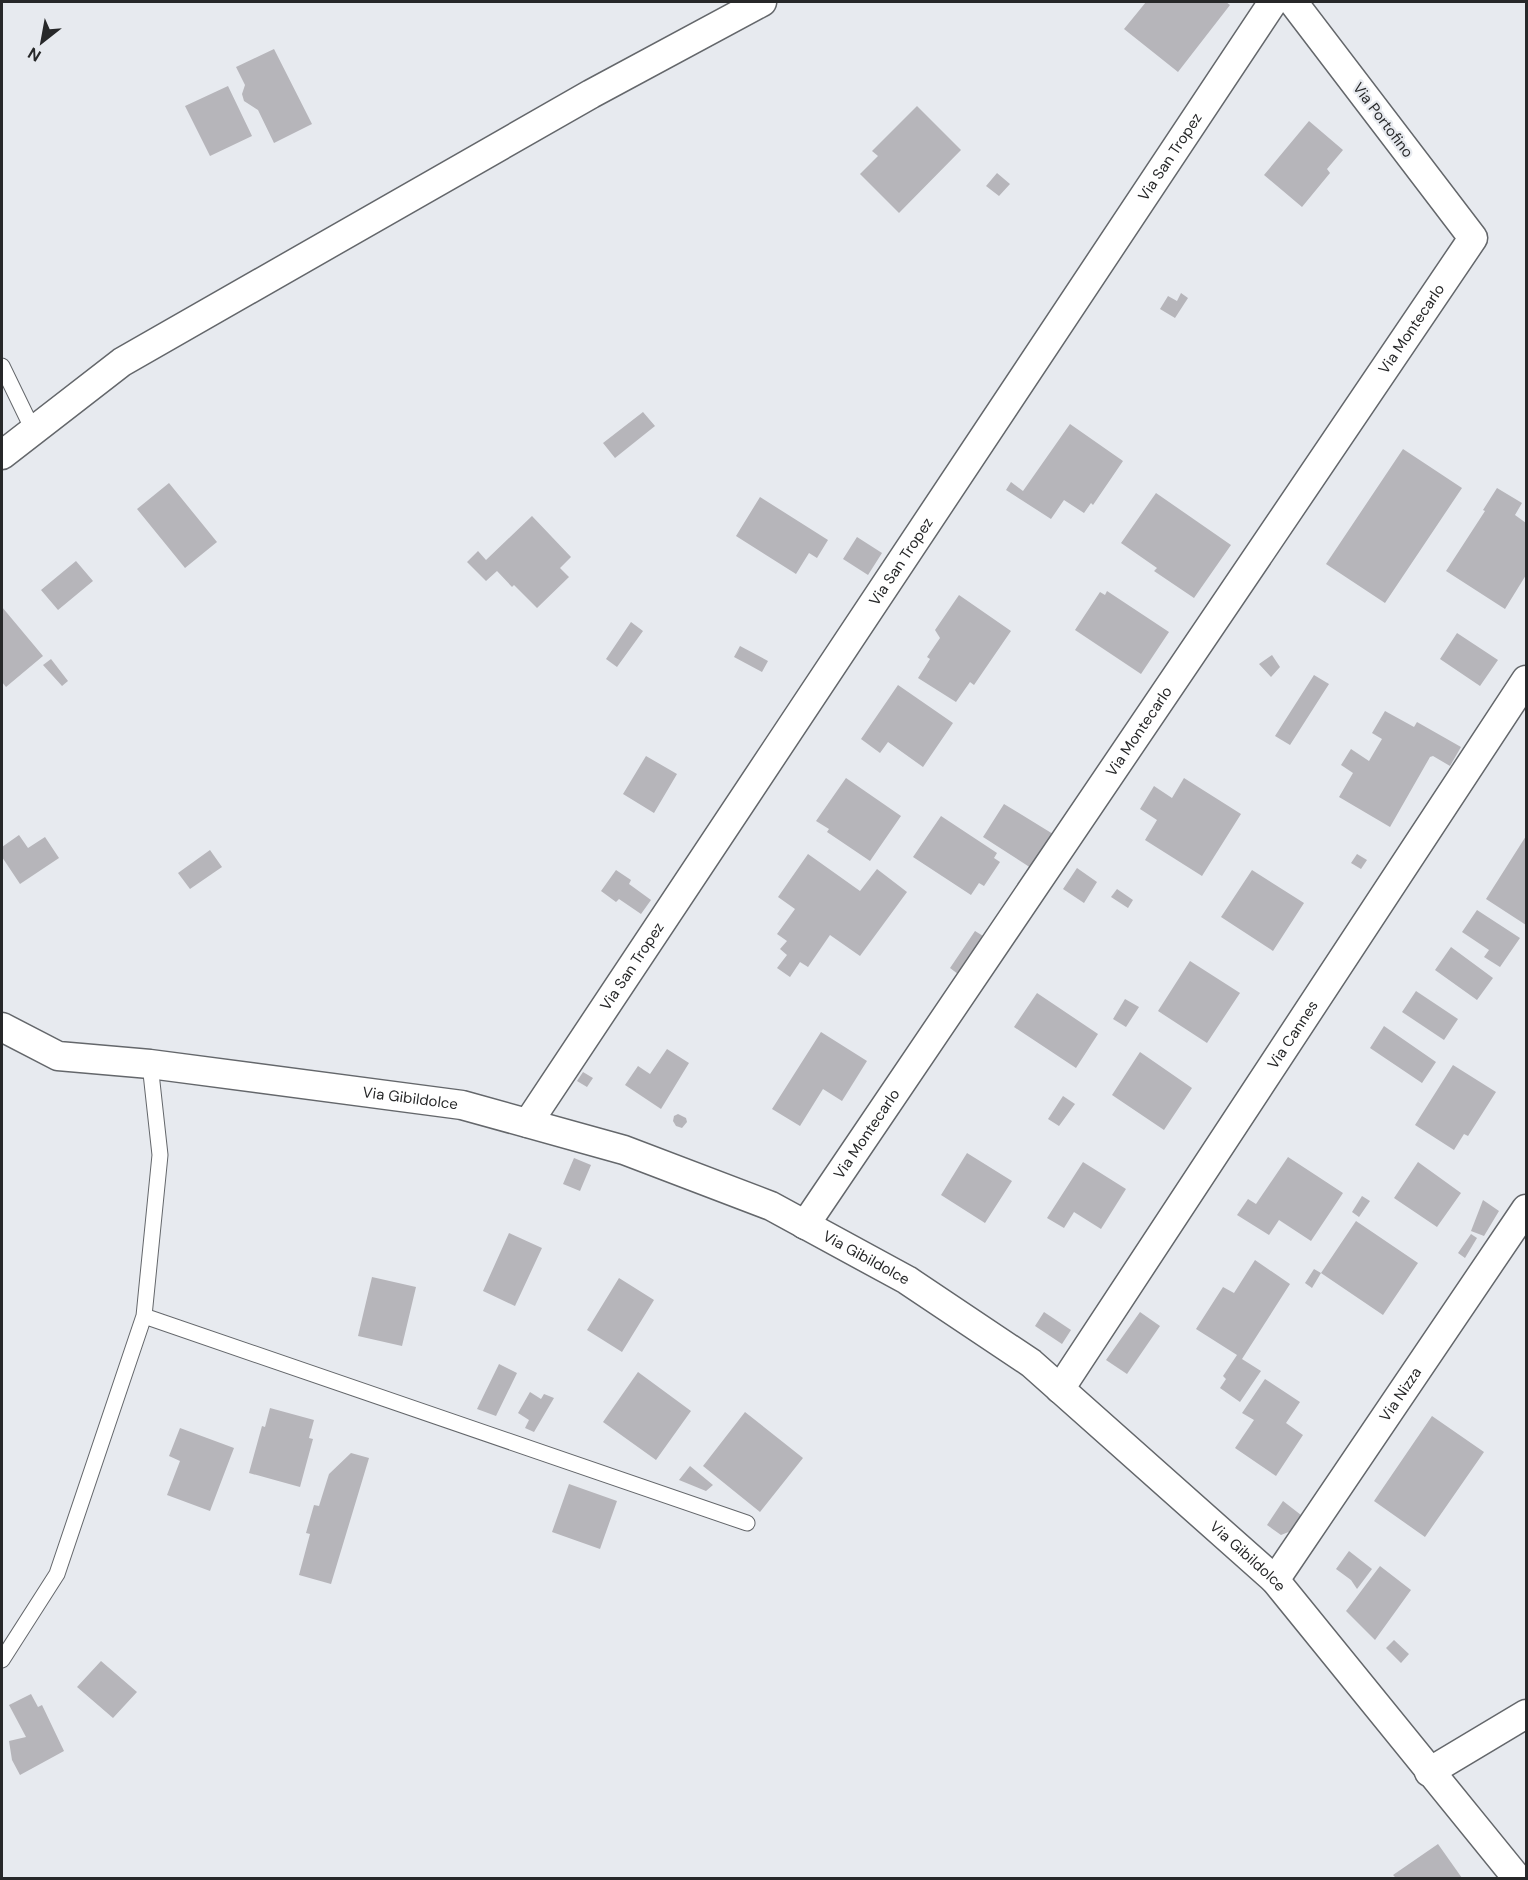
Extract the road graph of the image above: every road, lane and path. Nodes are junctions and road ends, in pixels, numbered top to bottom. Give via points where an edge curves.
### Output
1 (762, 2) edge
2 (1273, 2) edge
3 (1293, 2) edge
4 (1473, 238) joint
5 (2, 366) edge
6 (33, 430) junction
7 (2, 455) edge
8 (1527, 680) edge
9 (2, 1027) edge
10 (150, 1064) junction
11 (528, 1123) junction
12 (1527, 1209) edge
13 (806, 1225) junction
14 (144, 1316) junction
15 (1060, 1389) junction
16 (747, 1523) dead end
17 (1275, 1580) junction
18 (2, 1659) edge
19 (1527, 1714) edge
20 (1429, 1772) junction
21 (1517, 1878) edge

1 - 6 street via 591,94 122,362
2 - 11 street, Via San Tropez
3 - 4 street, Via Portofino
4 - 13 street, Via Montecarlo
5 - 6 lane
6 - 7 street
8 - 15 street, Via Cannes
9 - 10 street, Via Gibildolce via 58,1056
10 - 11 street, Via Gibildolce via 462,1105
10 - 14 lane via 160,1155
11 - 13 street, Via Gibildolce via 624,1149 771,1206
12 - 17 street, Via Nizza
13 - 15 street, Via Gibildolce via 907,1280 1031,1362
14 - 16 lane
14 - 18 lane via 57,1574
15 - 17 street, Via Gibildolce
17 - 20 street, Via Gibildolce
19 - 20 street
20 - 21 street, Via Gibildolce

